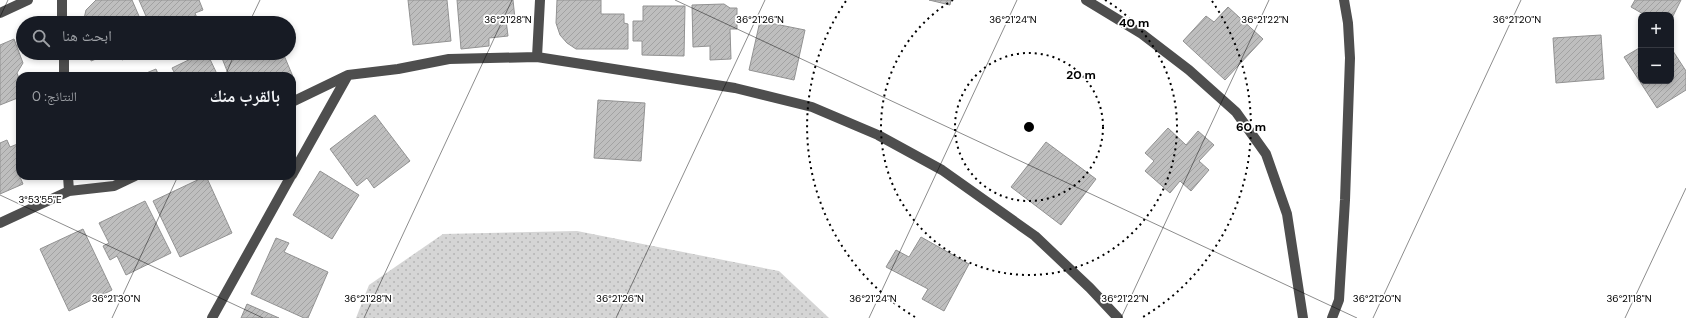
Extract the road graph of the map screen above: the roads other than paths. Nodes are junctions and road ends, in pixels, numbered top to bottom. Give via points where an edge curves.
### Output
1 (28, 0) edge
2 (62, 0) edge
3 (540, 0) edge
4 (1086, 0) edge
5 (1344, 0) edge
6 (0, 13) edge
7 (62, 16) edge
8 (537, 57) junction
9 (64, 60) edge
10 (64, 72) edge
11 (348, 76) junction
12 (296, 100) edge
13 (296, 169) edge
14 (68, 180) edge
15 (127, 180) edge
16 (290, 180) edge
17 (69, 191) junction
18 (0, 223) edge
19 (212, 318) edge
20 (1118, 318) edge
21 (1303, 318) edge
22 (1332, 318) edge

1 - 6 street
2 - 7 street
3 - 8 street
4 - 21 street via 1142,34 1190,70 1236,112 1266,154 1287,214
5 - 22 street via 1350,58 1345,192 1339,300
8 - 11 street via 449,59
8 - 20 street via 735,88 812,107 878,135 942,170 1034,236
9 - 10 street
11 - 12 street
11 - 13 street
14 - 17 street
15 - 17 street via 114,186
16 - 19 street
17 - 18 street

